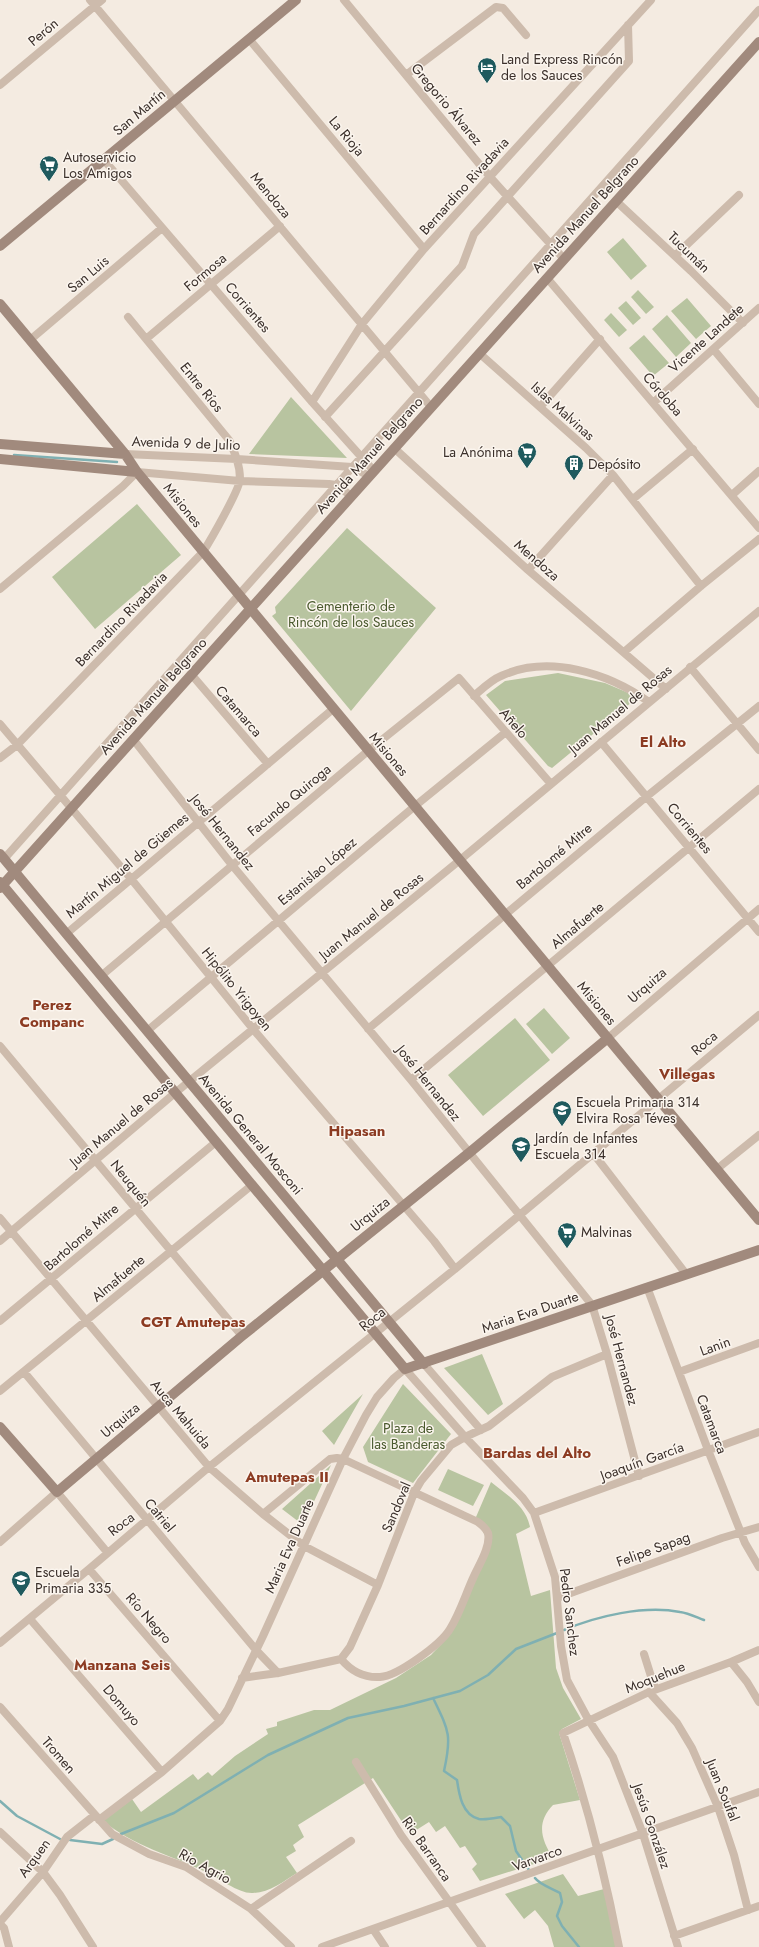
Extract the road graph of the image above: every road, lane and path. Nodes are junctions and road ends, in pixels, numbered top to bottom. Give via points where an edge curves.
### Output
1 (102, 0) edge
2 (296, 0) edge
3 (344, 0) edge
4 (651, 0) edge
5 (92, 3) edge
6 (759, 10) edge
7 (628, 25) junction
8 (526, 35) dead end
9 (250, 39) junction
10 (758, 45) edge
11 (406, 75) junction
12 (0, 85) edge
13 (175, 100) junction
14 (104, 160) junction
15 (490, 177) junction
16 (739, 195) dead end
17 (508, 196) junction
18 (616, 201) junction
19 (280, 226) junction
20 (162, 228) junction
21 (550, 244) junction
22 (0, 246) edge
23 (424, 249) junction
24 (675, 256) junction
25 (564, 259) junction
26 (547, 278) junction
27 (211, 284) junction
28 (0, 304) edge
29 (759, 308) edge
30 (128, 316) dead end
31 (743, 323) junction
32 (362, 324) junction
33 (146, 339) junction
34 (600, 339) junction
35 (30, 340) junction
36 (714, 350) junction
37 (385, 351) junction
38 (479, 353) junction
39 (418, 392) junction
40 (312, 402) junction
41 (653, 403) junction
42 (759, 404) edge
43 (431, 407) junction
44 (540, 407) junction
45 (325, 417) junction
46 (0, 444) edge
47 (394, 448) junction
48 (693, 448) junction
49 (126, 454) junction
50 (360, 456) junction
51 (0, 459) edge
52 (237, 459) junction
53 (352, 467) junction
54 (759, 471) edge
55 (137, 472) junction
56 (372, 473) junction
57 (613, 476) junction
58 (240, 481) junction
59 (337, 485) junction
60 (732, 495) junction
61 (351, 496) junction
62 (633, 499) junction
63 (759, 528) edge
64 (759, 539) edge
65 (203, 552) junction
66 (528, 570) junction
67 (701, 586) junction
68 (0, 589) edge
69 (239, 595) junction
70 (250, 609) junction
71 (759, 611) edge
72 (624, 652) junction
73 (690, 667) junction
74 (191, 674) junction
75 (459, 678) joint
76 (666, 689) junction
77 (474, 696) junction
78 (649, 702) junction
79 (759, 706) edge
80 (333, 709) junction
81 (0, 724) edge
82 (737, 724) junction
83 (506, 732) junction
84 (133, 739) junction
85 (601, 742) junction
86 (17, 745) junction
87 (759, 750) edge
88 (368, 751) junction
89 (0, 758) edge
90 (268, 764) junction
91 (551, 784) junction
92 (759, 789) edge
93 (60, 796) junction
94 (646, 796) junction
95 (415, 806) junction
96 (71, 809) junction
97 (199, 822) junction
98 (690, 847) junction
99 (2, 857) edge
100 (460, 860) junction
101 (232, 865) junction
102 (14, 871) junction
103 (132, 880) junction
104 (1, 885) edge
105 (759, 909) edge
106 (504, 914) junction
107 (748, 918) junction
108 (165, 921) junction
109 (278, 921) junction
110 (759, 932) edge
111 (66, 934) junction
112 (548, 966) junction
113 (322, 973) junction
114 (101, 976) junction
115 (211, 977) junction
116 (759, 1015) edge
117 (253, 1029) junction
118 (368, 1029) junction
119 (147, 1031) junction
120 (608, 1038) junction
121 (0, 1046) edge
122 (411, 1080) junction
123 (189, 1081) junction
124 (175, 1093) junction
125 (659, 1099) junction
126 (759, 1135) edge
127 (216, 1142) junction
128 (469, 1153) junction
129 (593, 1153) junction
130 (95, 1160) junction
131 (717, 1169) junction
132 (252, 1184) junction
133 (403, 1205) junction
134 (135, 1209) junction
135 (519, 1215) junction
136 (0, 1218) edge
137 (759, 1220) edge
138 (11, 1231) junction
139 (0, 1240) edge
140 (759, 1250) edge
141 (170, 1251) junction
142 (337, 1259) junction
143 (455, 1269) junction
144 (323, 1270) junction
145 (686, 1274) junction
146 (52, 1280) junction
147 (647, 1287) junction
148 (592, 1305) junction
149 (0, 1321) edge
150 (88, 1321) junction
151 (390, 1322) junction
152 (375, 1333) junction
153 (242, 1336) junction
154 (759, 1343) edge
155 (607, 1354) junction
156 (424, 1364) junction
157 (406, 1369) junction
158 (24, 1372) junction
159 (679, 1372) junction
160 (0, 1391) edge
161 (158, 1406) junction
162 (0, 1427) edge
163 (481, 1430) junction
164 (759, 1432) edge
165 (465, 1436) junction
166 (708, 1450) junction
167 (96, 1459) junction
168 (343, 1459) junction
169 (209, 1467) junction
170 (640, 1476) junction
171 (57, 1492) junction
172 (414, 1493) junction
173 (534, 1513) junction
174 (262, 1514) junction
175 (148, 1520) junction
176 (759, 1527) edge
177 (742, 1533) junction
178 (0, 1542) edge
179 (304, 1546) junction
180 (107, 1552) junction
181 (759, 1567) edge
182 (89, 1569) junction
183 (378, 1585) junction
184 (557, 1598) junction
185 (30, 1619) junction
186 (0, 1643) edge
187 (256, 1650) junction
188 (759, 1650) edge
189 (644, 1654) dead end
190 (341, 1659) junction
191 (731, 1662) junction
192 (278, 1673) junction
193 (242, 1678) junction
194 (652, 1690) junction
195 (759, 1702) edge
196 (0, 1707) edge
197 (588, 1720) junction
198 (220, 1721) junction
199 (356, 1762) dead end
200 (162, 1772) junction
201 (759, 1792) edge
202 (718, 1807) junction
203 (97, 1818) junction
204 (0, 1832) edge
205 (643, 1834) junction
206 (351, 1841) dead end
207 (597, 1851) junction
208 (43, 1872) junction
209 (449, 1903) junction
210 (759, 1906) edge
211 (251, 1909) junction
212 (748, 1910) junction
213 (0, 1923) edge
214 (373, 1929) junction
215 (674, 1936) junction
216 (9, 1947) edge
217 (93, 1947) edge
218 (291, 1947) edge
219 (322, 1947) edge
220 (385, 1947) edge
221 (482, 1947) edge
222 (619, 1947) edge
223 (678, 1947) edge

1 - 5 street, Perón
2 - 9 street, San Martín
3 - 11 street, Gregorio Álvarez
4 - 7 street, Bernardino Rivadavia
5 - 12 street, Perón
5 - 13 street, Mendoza
6 - 21 street
7 - 15 street, Bernardino Rivadavia
7 - 17 street via 629,61
8 - 11 street via 503,8 496,7
9 - 13 street, San Martín
9 - 23 street, La Rioja
10 - 18 street, Avenida Manuel Belgrano
11 - 15 street, Gregorio Álvarez
13 - 14 street, San Martín
13 - 19 street, Mendoza
14 - 20 street, Corrientes
14 - 22 street, San Martín
15 - 17 street, Gregorio Álvarez
15 - 23 street, Bernardino Rivadavia
16 - 24 street
17 - 21 street, Gregorio Álvarez
17 - 37 street via 474,234 462,266
18 - 24 street, Tucumán
18 - 25 street, Avenida Manuel Belgrano
19 - 27 street, Formosa
19 - 32 street, Mendoza
20 - 27 street, Corrientes
20 - 35 street, San Luis
21 - 25 street, Gregorio Álvarez
21 - 39 street
23 - 32 street, Bernardino Rivadavia
24 - 31 street, Tucumán
25 - 26 street, Avenida Manuel Belgrano
26 - 34 street, Córdoba
26 - 38 street, Avenida Manuel Belgrano
27 - 33 street, Formosa
27 - 40 street, Corrientes
28 - 35 street, Misiones
29 - 31 street, Vicente Landete
30 - 33 street, Entre Ríos
31 - 36 street, Vicente Landete
32 - 37 street, Mendoza
32 - 40 street, Bernardino Rivadavia
33 - 52 street, Entre Ríos via 229,440
34 - 41 street, Córdoba
34 - 44 street
35 - 49 street, Misiones
36 - 41 street, Vicente Landete
36 - 42 street
37 - 39 street, Mendoza
37 - 45 street
38 - 43 street, Avenida Manuel Belgrano
38 - 44 street, Islas Malvinas
39 - 43 street, Mendoza
39 - 50 street
40 - 45 street, Corrientes
41 - 48 street, Córdoba
43 - 47 street, Avenida Manuel Belgrano
44 - 57 street, Islas Malvinas
45 - 50 street, Corrientes
46 - 49 street, Avenida 9 de Julio
47 - 56 street, Avenida Manuel Belgrano
47 - 66 street, Mendoza
48 - 60 street, Córdoba
48 - 62 street
49 - 52 street, Avenida 9 de Julio
49 - 55 street, Misiones
50 - 53 street
50 - 56 street, Corrientes
51 - 55 street
52 - 53 street, Avenida 9 de Julio
52 - 58 street, Entre Ríos
53 - 56 street, Avenida 9 de Julio
53 - 59 street
54 - 60 street
55 - 58 street
55 - 65 street, Misiones
55 - 68 street
56 - 61 street, Avenida Manuel Belgrano
57 - 62 street, Islas Malvinas
57 - 66 street
58 - 59 street
58 - 65 street, Bernardino Rivadavia
59 - 61 street
59 - 69 street
60 - 63 street, Córdoba
61 - 70 street, Avenida Manuel Belgrano
62 - 67 street, Islas Malvinas
64 - 67 street
65 - 69 street, Misiones
65 - 86 street, Bernardino Rivadavia
66 - 72 street, Mendoza
67 - 72 street
69 - 70 street, Misiones
69 - 93 street
70 - 74 street, Avenida Manuel Belgrano
70 - 80 street, Misiones
71 - 73 street, Juan Manuel de Rosas
72 - 76 street, Mendoza
73 - 76 street, Juan Manuel de Rosas
73 - 82 street
74 - 84 street, Avenida Manuel Belgrano
74 - 90 street, Catamarca
75 - 77 street, Añelo
75 - 88 street, Facundo Quiroga
76 - 78 street, Juan Manuel de Rosas
77 - 78 street via 502,675 520,669 557,666 580,670 606,679
77 - 83 street, Añelo
78 - 85 street, Juan Manuel de Rosas
79 - 82 street, Bartolomé Mitre
80 - 88 street, Misiones
80 - 90 street, Martín Miguel de Güemes
81 - 86 street, Hipólito Yrigoyen
82 - 87 street
82 - 94 street, Bartolomé Mitre
83 - 91 street, Añelo
83 - 95 street, Estanislao López
84 - 96 street, Avenida Manuel Belgrano
84 - 97 street, José Hernandez
85 - 91 street, Juan Manuel de Rosas
85 - 94 street, Corrientes
86 - 89 street, Bernardino Rivadavia
86 - 93 street, Hipólito Yrigoyen
88 - 95 street, Misiones
88 - 101 street, Facundo Quiroga
90 - 97 street, Martín Miguel de Güemes
91 - 100 street, Juan Manuel de Rosas
92 - 98 street, Almafuerte
93 - 96 street, Hipólito Yrigoyen
93 - 99 street
94 - 98 street, Corrientes
94 - 106 street, Bartolomé Mitre
95 - 100 street, Misiones
95 - 109 street, Estanislao López
96 - 102 street, Avenida Manuel Belgrano
96 - 103 street, Hipólito Yrigoyen
97 - 101 street, José Hernandez
97 - 103 street, Martín Miguel de Güemes
98 - 107 street, Corrientes
98 - 112 street, Almafuerte
99 - 102 street, Avenida General Mosconi
100 - 106 street, Misiones
100 - 113 street, Juan Manuel de Rosas
101 - 108 street, Facundo Quiroga
101 - 109 street, José Hernandez
102 - 104 street, Avenida Manuel Belgrano
102 - 111 street, Avenida General Mosconi
103 - 108 street, Hipólito Yrigoyen
103 - 111 street, Martín Miguel de Güemes
104 - 124 street
105 - 107 street, Urquiza
106 - 112 street, Misiones
106 - 118 street, Bartolomé Mitre
107 - 110 street, Corrientes
107 - 120 street, Urquiza
108 - 114 street, Facundo Quiroga
108 - 115 street, Hipólito Yrigoyen
109 - 113 street, José Hernandez
109 - 115 street, Estanislao López
111 - 114 street, Avenida General Mosconi
112 - 120 street, Misiones
112 - 122 street, Almafuerte
113 - 117 street, Juan Manuel de Rosas
113 - 118 street, José Hernandez
114 - 119 street, Avenida General Mosconi
115 - 117 street, Hipólito Yrigoyen
115 - 119 street, Estanislao López
116 - 125 street, Roca
117 - 123 street, Juan Manuel de Rosas
117 - 133 street, Hipólito Yrigoyen
118 - 122 street, José Hernandez
119 - 123 street, Avenida General Mosconi
120 - 125 street, Misiones
120 - 128 street, Urquiza
121 - 130 street, Neuquén
122 - 128 street, José Hernandez
123 - 124 street, Juan Manuel de Rosas
123 - 142 street, Avenida General Mosconi
124 - 127 street
124 - 130 street, Juan Manuel de Rosas
125 - 129 street, Roca
125 - 131 street, Misiones
126 - 131 street
127 - 132 street
127 - 134 street, Bartolomé Mitre
128 - 133 street, Urquiza
128 - 135 street, José Hernandez
129 - 135 street, Roca
129 - 145 street
130 - 134 street, Neuquén
130 - 138 street, Juan Manuel de Rosas
131 - 137 street, Misiones
132 - 141 street, Almafuerte
132 - 144 street
133 - 142 street, Urquiza
133 - 143 street, Hipólito Yrigoyen
134 - 141 street, Neuquén
134 - 146 street, Bartolomé Mitre
135 - 143 street, Roca
135 - 148 street, José Hernandez
136 - 138 street, Auca Mahuida
138 - 139 street, Juan Manuel de Rosas
138 - 146 street, Auca Mahuida
140 - 145 street, Maria Eva Duarte
141 - 150 street, Almafuerte
141 - 153 street, Neuquén
142 - 144 street, Urquiza
142 - 151 street, Avenida General Mosconi
143 - 151 street, Roca
144 - 152 street
144 - 153 street, Urquiza
145 - 147 street, Maria Eva Duarte
146 - 149 street, Bartolomé Mitre
146 - 150 street, Auca Mahuida
147 - 148 street, Maria Eva Duarte
147 - 159 street, Catamarca
148 - 155 street, José Hernandez
148 - 156 street, Maria Eva Duarte
150 - 158 street, Almafuerte
150 - 161 street, Auca Mahuida
151 - 152 street, Roca
151 - 156 street, Avenida General Mosconi
152 - 157 street
152 - 169 street, Roca
153 - 161 street, Urquiza
154 - 159 street, Lanin
155 - 163 street, Sandoval via 552,1377
155 - 170 street, José Hernandez
156 - 157 street, Maria Eva Duarte
156 - 163 street, Avenida General Mosconi
157 - 165 street
157 - 168 street, Maria Eva Duarte via 377,1397
158 - 160 street, Almafuerte
158 - 167 street, Catriel
159 - 166 street, Catamarca
161 - 167 street, Urquiza
161 - 169 street, Auca Mahuida
162 - 171 street
163 - 165 street, Sandoval
164 - 166 street, Joaquín García
165 - 172 street, Sandoval via 443,1454
165 - 173 street, Pedro Sanchez via 524,1498
166 - 170 street, Joaquín García
166 - 177 street, Catamarca
167 - 171 street, Urquiza
167 - 175 street, Catriel
168 - 172 street
168 - 174 street via 330,1459
168 - 179 street, Maria Eva Duarte
169 - 174 street, Auca Mahuida
169 - 175 street, Roca
170 - 173 street, Joaquín García
171 - 178 street, Urquiza
171 - 180 street
172 - 183 street, Sandoval
172 - 190 street via 478,1522 485,1528 488,1534 484,1555 450,1630 420,1657 381,1677 360,1674 348,1668
173 - 184 street, Pedro Sanchez via 555,1577
174 - 179 street, Auca Mahuida
175 - 180 street, Roca
175 - 187 street, Catriel
176 - 177 street, Felipe Sapag
177 - 181 street, Catamarca
177 - 184 street, Felipe Sapag
179 - 183 street, Auca Mahuida
179 - 187 street, Maria Eva Duarte
180 - 182 street, Roca
182 - 185 street, Roca
182 - 198 street, Río Negro
183 - 190 street, Sandoval via 350,1647
184 - 197 street, Pedro Sanchez via 567,1680
185 - 186 street, Roca
185 - 200 street, Domuyo
187 - 192 street, Catriel
187 - 193 street, Maria Eva Duarte
188 - 191 street, Moquehue
189 - 194 street
190 - 192 street
191 - 194 street, Moquehue
191 - 195 street
192 - 193 street
193 - 198 street, Maria Eva Duarte
194 - 197 street, Moquehue
194 - 202 street, Juan Soufal via 692,1748
196 - 203 street, Tromen
197 - 205 street, Jesús González via 613,1757
197 - 207 street, Moquehue via 563,1732 582,1790
198 - 200 street, Maria Eva Duarte
199 - 209 street, Rio Barranca via 401,1835
200 - 203 street, Maria Eva Duarte
201 - 202 street, Varvarco
202 - 205 street, Varvarco
202 - 212 street, Juan Soufal
203 - 208 street, Arquen via 67,1837
203 - 211 street, Rio Agrio via 112,1834 149,1854 186,1867
204 - 208 street
205 - 207 street, Varvarco
205 - 215 street, Jesús González
206 - 211 street
207 - 209 street, Varvarco
207 - 222 street via 608,1889
208 - 213 street, Arquen
208 - 217 street
209 - 214 street, Varvarco
209 - 221 street, Rio Barranca
210 - 212 street
211 - 218 street, Rio Agrio
212 - 215 street
213 - 216 street
214 - 219 street, Varvarco
214 - 220 street
215 - 223 street, Jesús González

